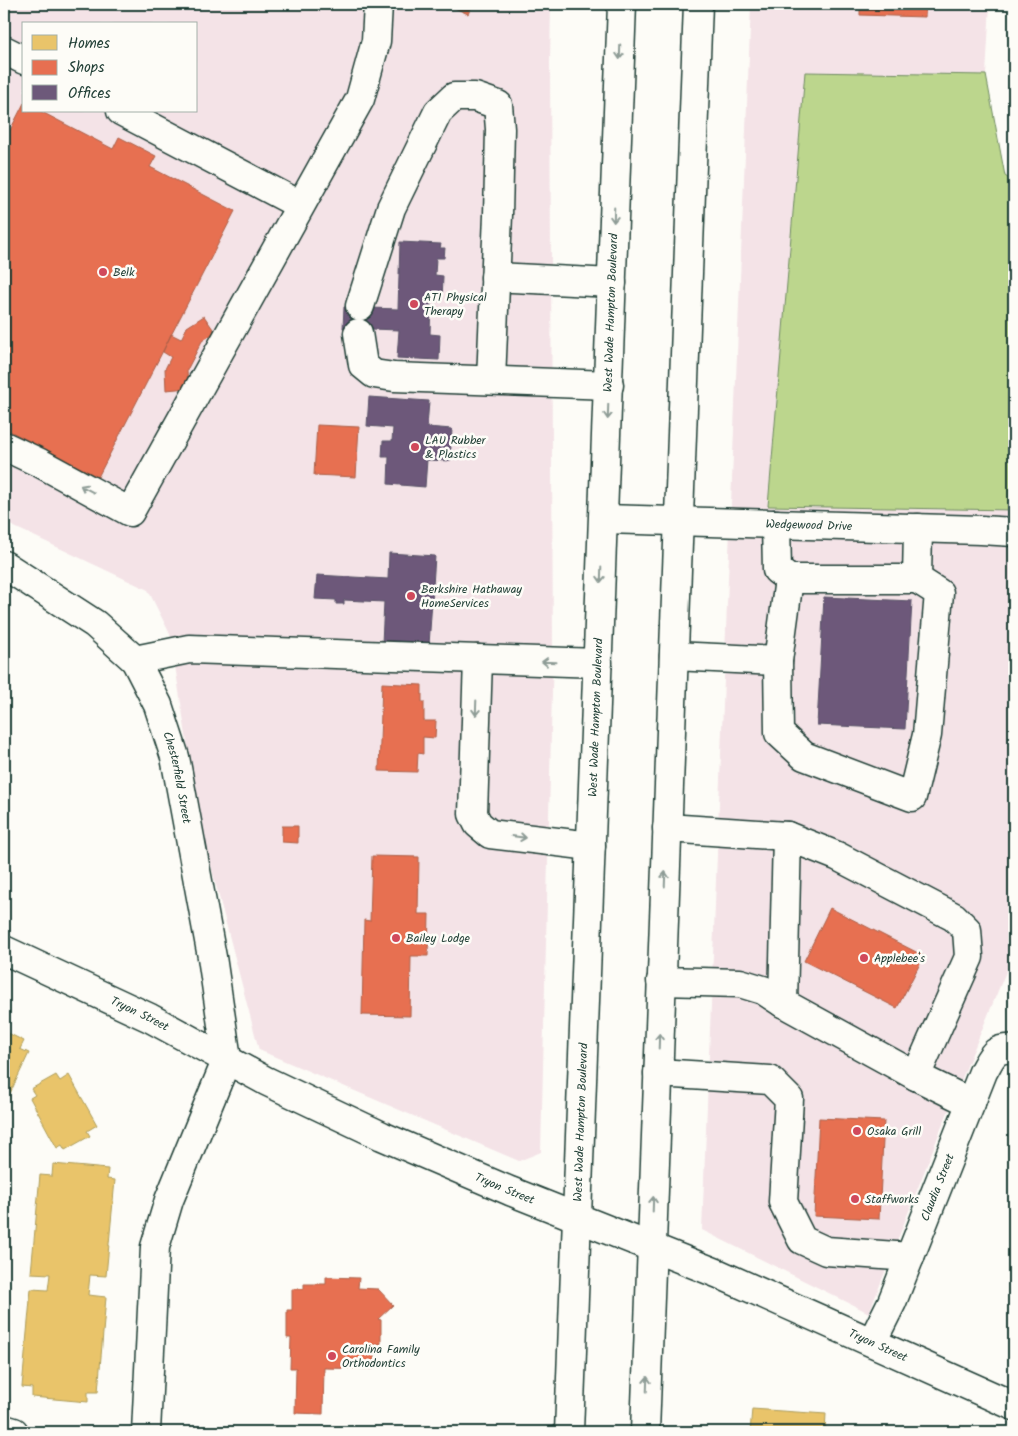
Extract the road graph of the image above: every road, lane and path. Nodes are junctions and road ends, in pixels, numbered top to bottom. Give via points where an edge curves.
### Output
1 (378, 4) edge
2 (622, 4) edge
3 (698, 4) edge
4 (4, 50) edge
5 (22, 59) edge
6 (123, 112) edge
7 (300, 205) junction
8 (496, 277) junction
9 (612, 283) junction
10 (360, 306) dead end
11 (358, 333) dead end
12 (490, 380) junction
13 (609, 385) junction
14 (4, 446) edge
15 (604, 519) junction
16 (679, 522) junction
17 (776, 524) junction
18 (918, 528) junction
19 (1014, 532) edge
20 (4, 564) edge
21 (789, 579) junction
22 (917, 579) junction
23 (674, 656) junction
24 (478, 659) junction
25 (135, 660) junction
26 (778, 661) junction
27 (598, 663) junction
28 (667, 828) junction
29 (787, 836) junction
30 (591, 846) junction
31 (4, 950) edge
32 (662, 982) junction
33 (783, 1003) junction
34 (1014, 1049) edge
35 (227, 1059) junction
36 (658, 1073) junction
37 (916, 1076) junction
38 (971, 1102) junction
39 (577, 1218) junction
40 (652, 1247) junction
41 (910, 1257) junction
42 (872, 1342) junction
43 (1014, 1406) edge
44 (4, 1429) edge
45 (14, 1432) edge
46 (146, 1432) edge
47 (569, 1432) edge
48 (645, 1432) edge

1 - 7 main road via 376,41 360,99
2 -> 9 main road, West Wade Hampton Boulevard
3 - 16 main road
4 - 5 main road
6 - 7 main road
7 -> 14 main road via 130,512
8 - 9 main road
8 - 10 main road via 498,105 475,97 454,97 438,112 391,208
8 - 12 main road
9 - 13 main road, West Wade Hampton Boulevard
11 - 12 main road via 363,365 374,374
12 - 13 main road
13 -> 15 main road, West Wade Hampton Boulevard
15 - 16 main road, Wedgewood Drive
15 -> 27 main road, West Wade Hampton Boulevard
16 - 17 main road, Wedgewood Drive
16 - 23 main road
17 - 18 main road, Wedgewood Drive
17 - 21 main road via 777,570
18 - 19 main road, Wedgewood Drive
18 - 22 main road
20 - 25 main road, Chesterfield Street via 95,624
21 - 22 main road
21 - 26 main road
22 - 26 main road via 939,593 927,735 912,797 804,756 779,733
23 - 26 main road
23 - 28 main road
24 - 25 main road via 190,649
27 -> 24 main road
24 -> 30 main road via 473,814 478,824 490,834
25 - 35 main road, Chesterfield Street via 158,705 175,757 212,957
27 - 30 main road, West Wade Hampton Boulevard
28 - 29 main road
32 -> 28 main road
29 - 33 main road
29 - 37 main road via 837,856 954,917 967,930 969,957
30 - 39 main road, West Wade Hampton Boulevard
31 - 35 main road, Tryon Street via 150,1018
32 - 33 main road via 740,983 763,990
36 -> 32 main road
33 - 37 main road
34 - 38 main road, Claudia Street via 1003,1048 993,1054
35 - 39 main road, Tryon Street via 382,1136
35 - 46 main road via 169,1200 155,1247
40 -> 36 main road
36 - 41 main road via 770,1080 789,1099 783,1202 802,1240 826,1251
37 - 38 main road
38 - 41 main road, Claudia Street
39 - 40 main road, Tryon Street
39 - 47 main road, West Wade Hampton Boulevard
40 - 42 main road, Tryon Street
48 -> 40 main road
41 - 42 main road, Claudia Street
42 - 43 main road, Tryon Street
44 - 45 main road

